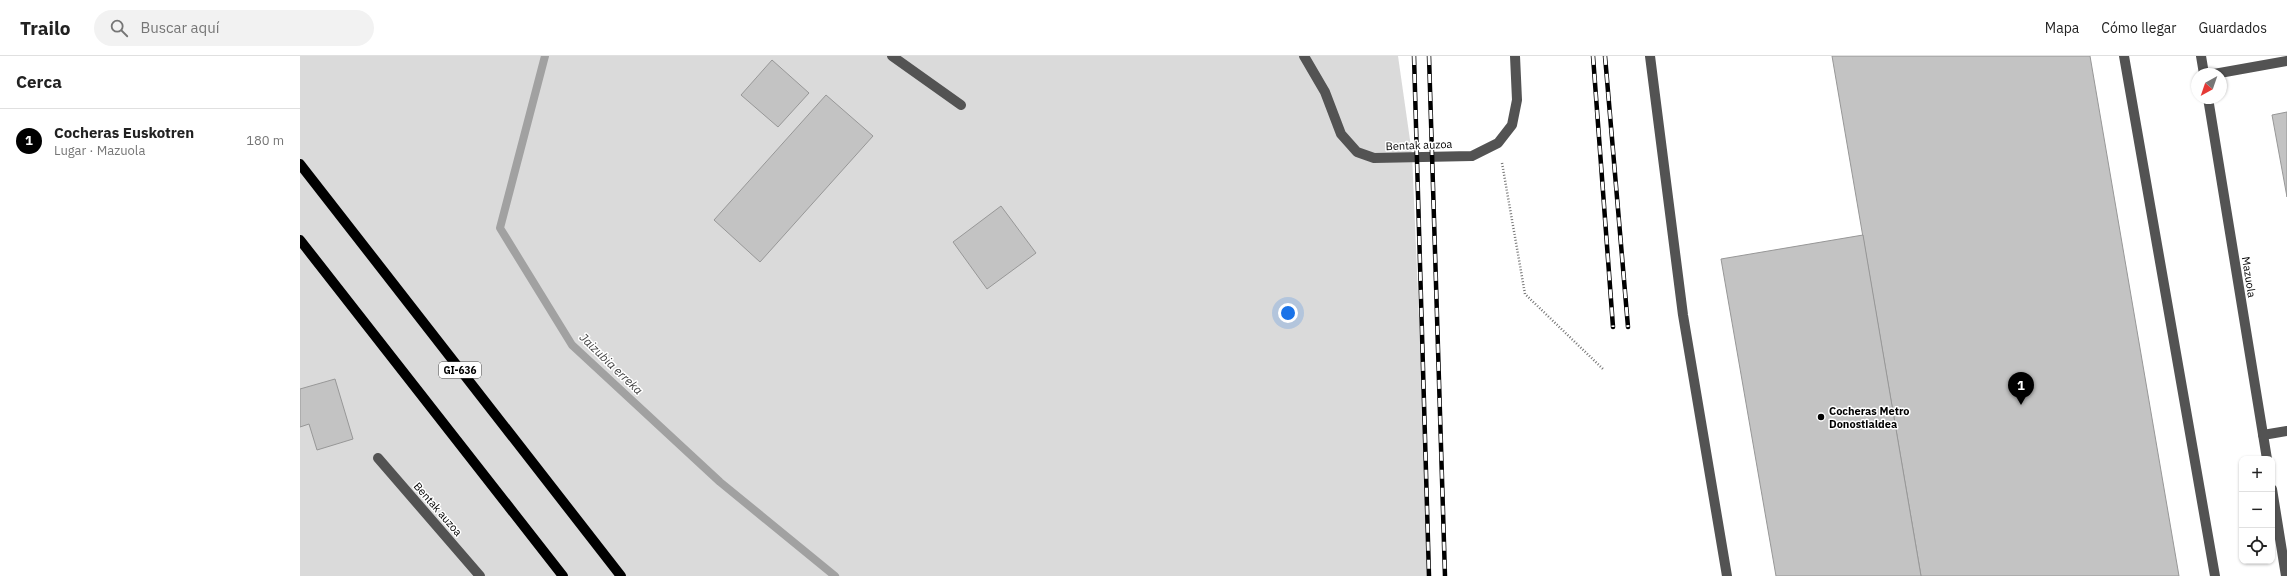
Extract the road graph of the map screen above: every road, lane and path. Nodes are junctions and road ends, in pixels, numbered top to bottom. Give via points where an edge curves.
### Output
1 (892, 56) edge
2 (1304, 56) edge
3 (1515, 56) edge
4 (1650, 56) edge
5 (2124, 56) edge
6 (2201, 56) edge
7 (2287, 61) edge
8 (2203, 68) edge
9 (2227, 72) edge
10 (2209, 104) edge
11 (961, 105) dead end
12 (1498, 143) junction
13 (300, 164) edge
14 (300, 240) edge
15 (1603, 369) dead end
16 (2287, 431) edge
17 (2263, 435) junction
18 (2266, 456) edge
19 (378, 458) dead end
20 (2272, 492) edge
21 (480, 576) edge
22 (563, 576) edge
23 (621, 576) edge
24 (1727, 576) edge
25 (2215, 576) edge
26 (2286, 576) edge

1 - 11 street
2 - 12 street, Bentak auzoa via 1325,92 1341,134 1357,152 1374,158 1472,156
3 - 12 street, Bentak auzoa via 1517,100 1512,126
4 - 24 street via 1683,315
5 - 25 street
6 - 8 street
7 - 9 street
10 - 17 street, Mazuola
12 - 15 path via 1525,294
13 - 23 main road, GI-636
14 - 22 main road
16 - 17 street
17 - 18 street, Mazuola
19 - 21 street, Bentak auzoa
20 - 26 street

